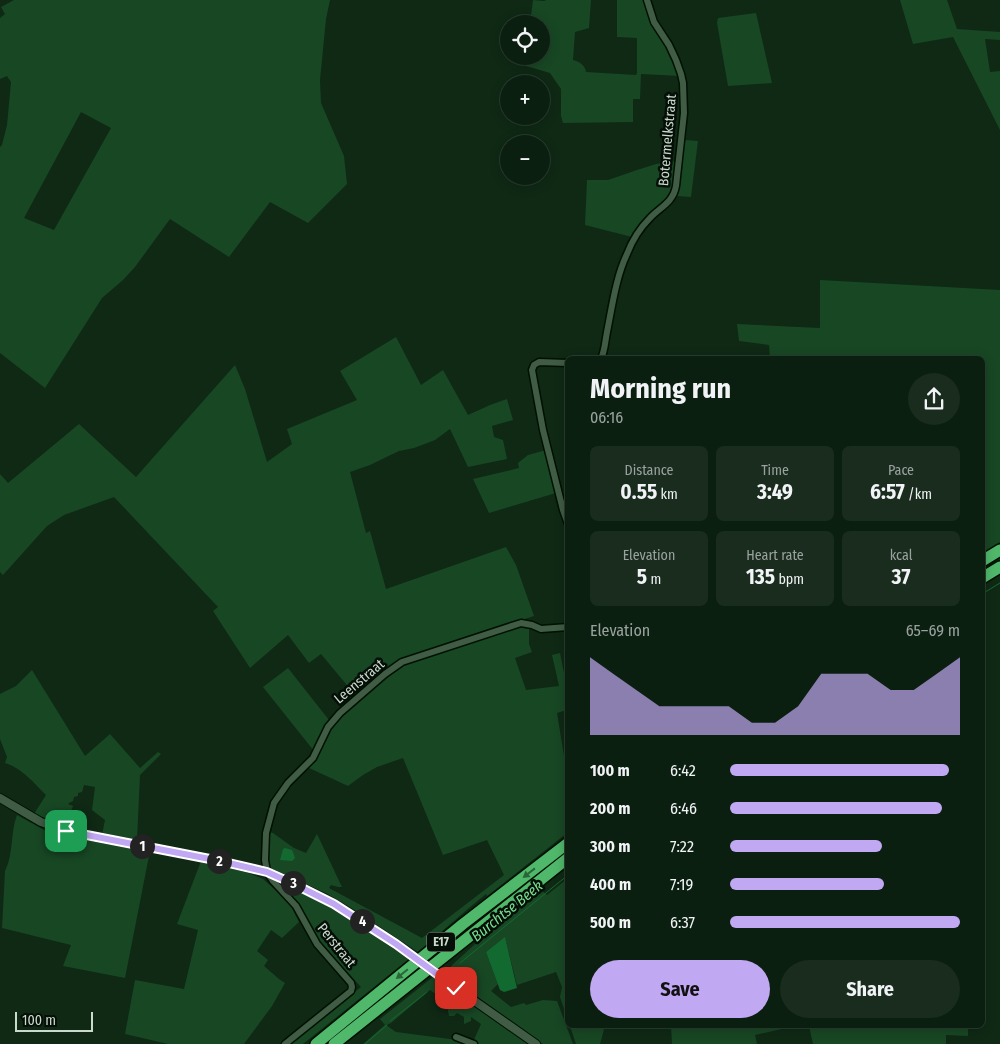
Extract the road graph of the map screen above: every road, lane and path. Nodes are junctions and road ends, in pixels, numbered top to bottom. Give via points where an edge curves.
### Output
1 (647, 0) edge
2 (602, 356) edge
3 (565, 362) edge
4 (565, 516) edge
5 (1000, 550) edge
6 (985, 559) edge
7 (1000, 567) edge
8 (985, 576) edge
9 (565, 627) edge
10 (0, 798) edge
11 (565, 845) edge
12 (565, 860) edge
13 (267, 872) junction
14 (456, 1037) dead end
15 (285, 1044) edge
16 (316, 1044) edge
17 (334, 1044) edge
18 (474, 1044) edge
19 (536, 1044) edge

1 - 2 street, Botermelkstraat via 654,22 676,60 683,83 684,113 676,186 672,198 642,227 626,255
3 - 4 street via 539,362 532,370 543,430
5 - 6 highway
7 - 8 highway
9 - 13 street, Leenstraat via 541,629 520,623 402,662 385,674 340,713 328,727 313,758 288,783 274,803 266,833
10 - 13 street, Perstraat via 41,822 66,831
11 -> 16 highway, E17
12 - 17 highway, E17
13 - 15 street, Perstraat via 296,906 317,944 352,983 351,991
13 - 19 street, Perstraat, bridge via 334,904
14 - 18 street

